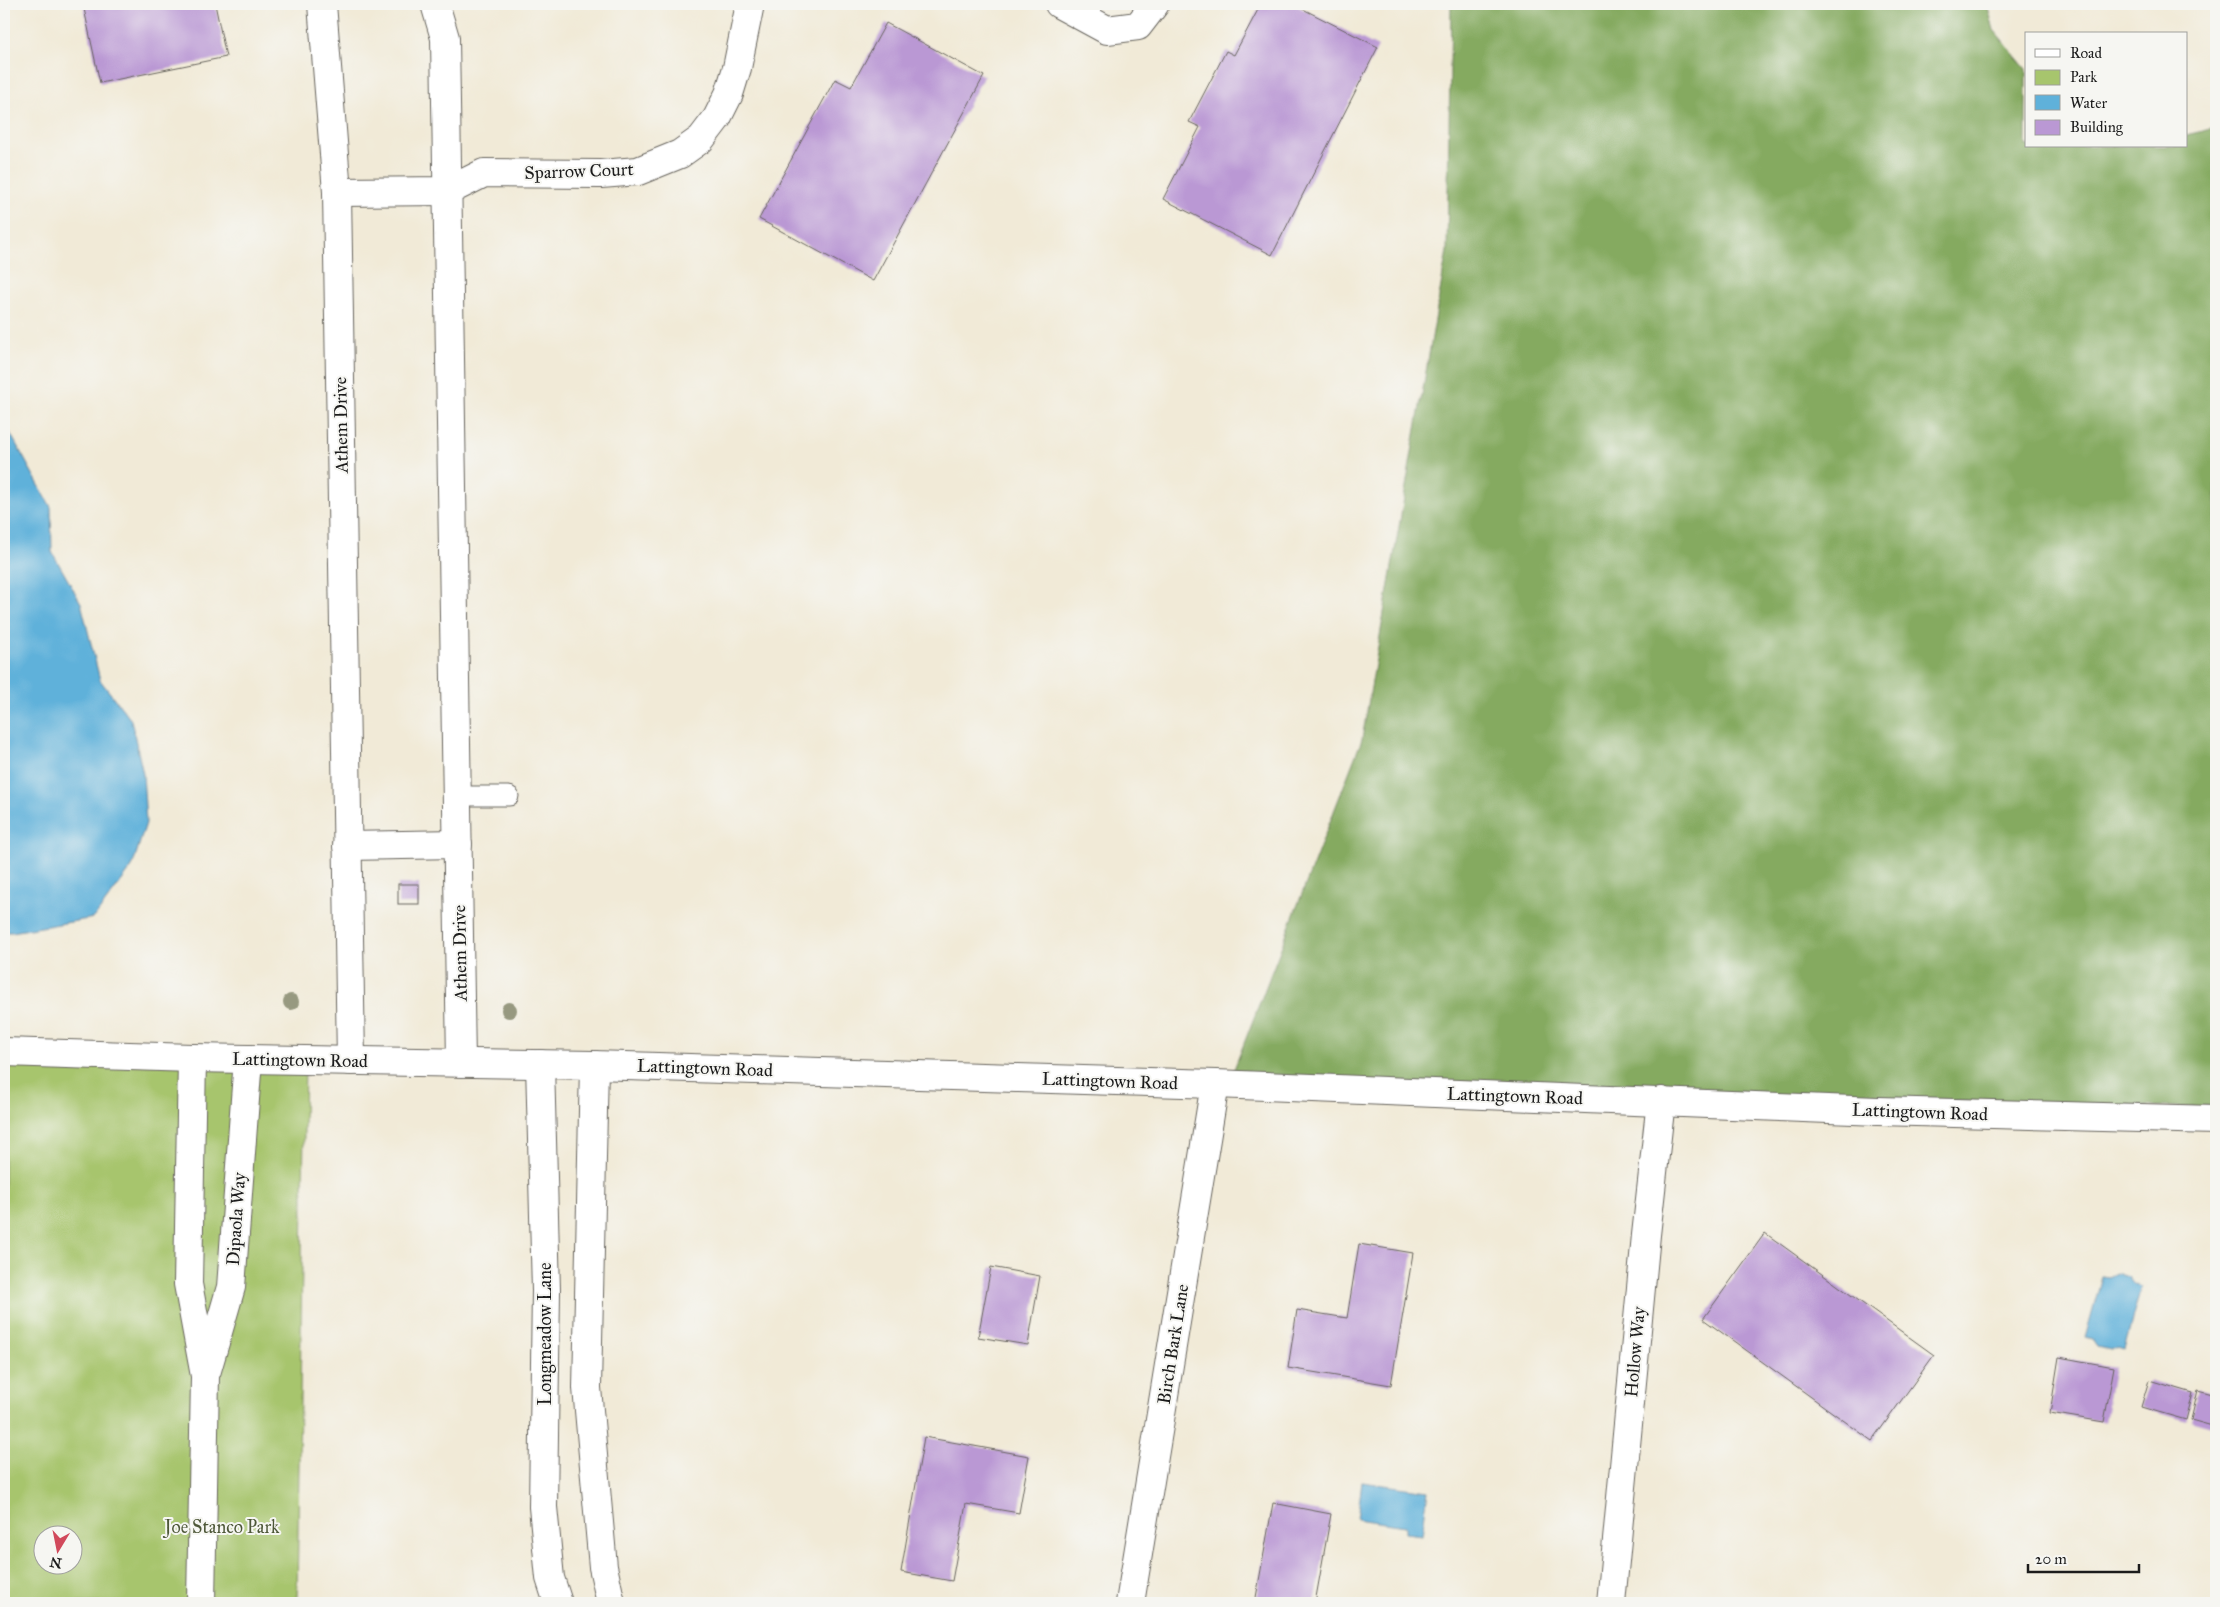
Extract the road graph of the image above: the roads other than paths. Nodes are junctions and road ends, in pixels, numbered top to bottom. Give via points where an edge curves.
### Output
1 (322, 4) edge
2 (435, 4) edge
3 (750, 4) edge
4 (1059, 4) edge
5 (1155, 4) edge
6 (448, 191) junction
7 (337, 192) junction
8 (457, 796) junction
9 (509, 796) dead end
10 (458, 844) junction
11 (347, 846) junction
12 (4, 1052) edge
13 (192, 1058) junction
14 (248, 1059) junction
15 (351, 1061) junction
16 (461, 1063) junction
17 (540, 1064) junction
18 (594, 1065) junction
19 (1215, 1084) junction
20 (1661, 1101) junction
21 (2216, 1120) edge
22 (205, 1376) junction
23 (201, 1603) edge
24 (558, 1603) edge
25 (611, 1603) edge
26 (1130, 1603) edge
27 (1611, 1603) edge

1 - 7 street, Athem Drive
2 - 6 street, Athem Drive via 445,38
3 - 6 street, Sparrow Court via 729,94 701,139 680,154 638,171 601,174 484,173
4 - 5 street via 1107,30 1138,26
6 - 7 street, Sparrow Court
6 - 8 street, Athem Drive
7 - 11 street, Athem Drive
8 - 9 lane
8 - 10 street, Athem Drive
10 - 11 street
10 - 16 street, Athem Drive
11 - 15 street, Athem Drive
12 - 13 street, Lattingtown Road
13 - 14 street, Lattingtown Road
13 - 22 street, Dipaola Way via 188,1284
14 - 15 street, Lattingtown Road
14 - 22 street, Dipaola Way via 231,1287
15 - 16 street, Lattingtown Road
16 - 17 street, Lattingtown Road
17 - 18 street, Lattingtown Road
17 - 24 street, Longmeadow Lane via 546,1291 543,1507 550,1578
18 - 19 street, Lattingtown Road
18 - 25 street via 587,1388 603,1567
19 - 20 street, Lattingtown Road
19 - 26 street, Birch Bark Lane
20 - 21 street, Lattingtown Road via 1878,1111
20 - 27 street, Hollow Way
22 - 23 street, Dipaola Way

